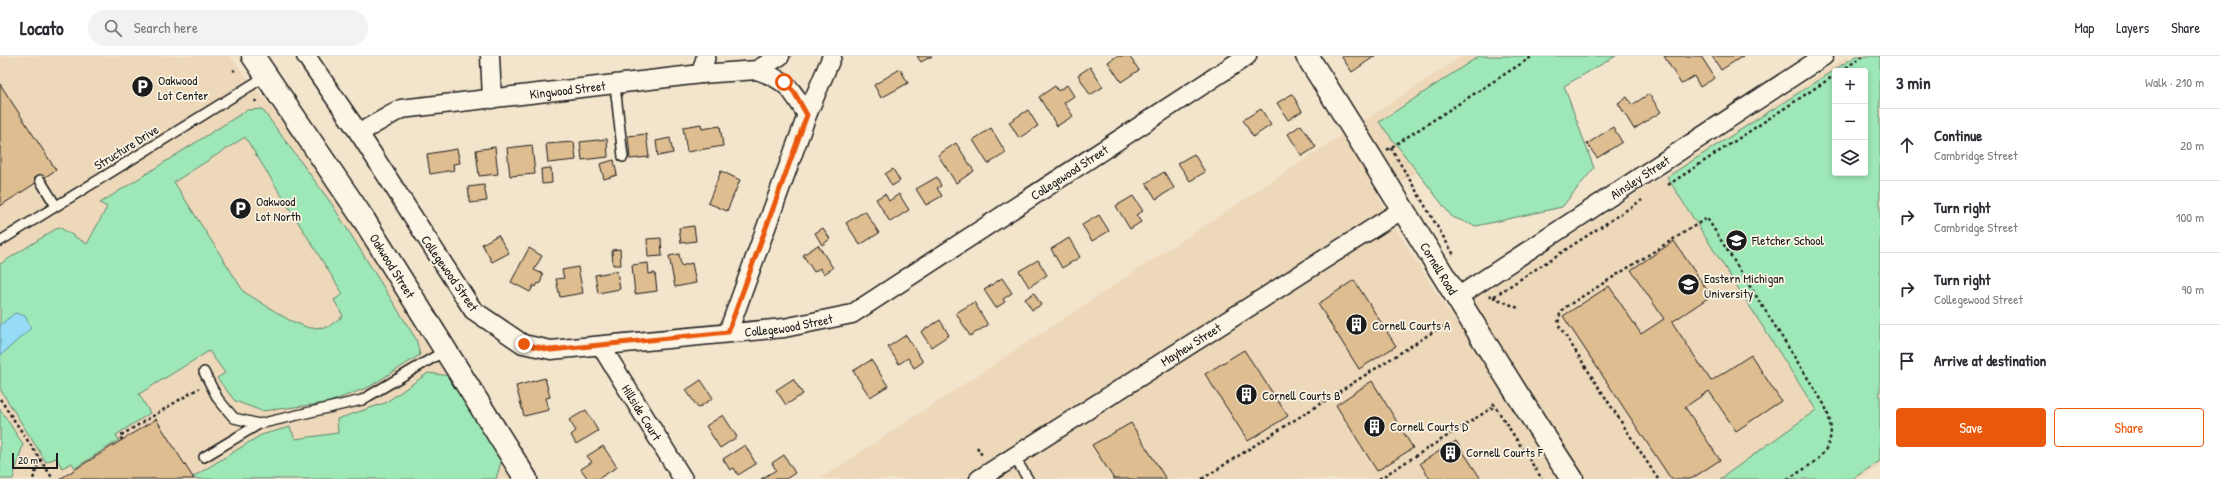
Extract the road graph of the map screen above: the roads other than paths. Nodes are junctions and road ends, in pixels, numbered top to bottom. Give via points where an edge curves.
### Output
1 (253, 56) edge
2 (306, 56) edge
3 (490, 56) edge
4 (706, 56) edge
5 (780, 56) edge
6 (832, 56) edge
7 (1247, 56) edge
8 (1307, 56) edge
9 (1824, 56) edge
10 (757, 70) junction
11 (701, 74) junction
12 (266, 76) junction
13 (615, 85) junction
14 (492, 99) junction
15 (807, 115) junction
16 (359, 133) junction
17 (623, 157) dead end
18 (40, 180) dead end
19 (56, 206) junction
20 (1403, 209) junction
21 (0, 241) edge
22 (1456, 298) junction
23 (728, 332) junction
24 (601, 346) junction
25 (446, 350) junction
26 (204, 372) dead end
27 (259, 424) junction
28 (204, 457) dead end
29 (1014, 457) junction
30 (526, 479) edge
31 (683, 479) edge
32 (979, 479) edge
33 (1028, 479) edge
34 (1572, 479) edge

1 - 12 street, Oakwood Street
2 - 16 street, Collegewood Street
3 - 14 street
4 - 11 street
5 - 10 street, Kingwood Street
6 - 15 street
7 - 23 street, Collegewood Street via 852,314 784,328
8 - 20 street, Cornell Road
9 - 22 street, Ainsley Street
10 - 11 street, Kingwood Street
10 - 15 street via 784,82 794,92
11 - 13 street, Kingwood Street
12 - 19 lane, Structure Drive
12 - 25 street, Oakwood Street via 364,220
13 - 14 street, Kingwood Street
13 - 17 lane
14 - 16 street, Kingwood Street via 401,109
15 - 23 street
16 - 24 street, Collegewood Street via 473,310 524,344 551,350
18 - 19 lane
19 - 21 lane, Structure Drive
20 - 22 street, Cornell Road
20 - 29 street, Mayhew Street
22 - 34 street, Cornell Road
23 - 24 street, Collegewood Street
24 - 31 street, Hillside Court
25 - 27 lane via 362,400
25 - 30 street, Oakwood Street
26 - 27 lane via 218,399 234,418
27 - 28 lane
29 - 32 street, Mayhew Street
29 - 33 lane

